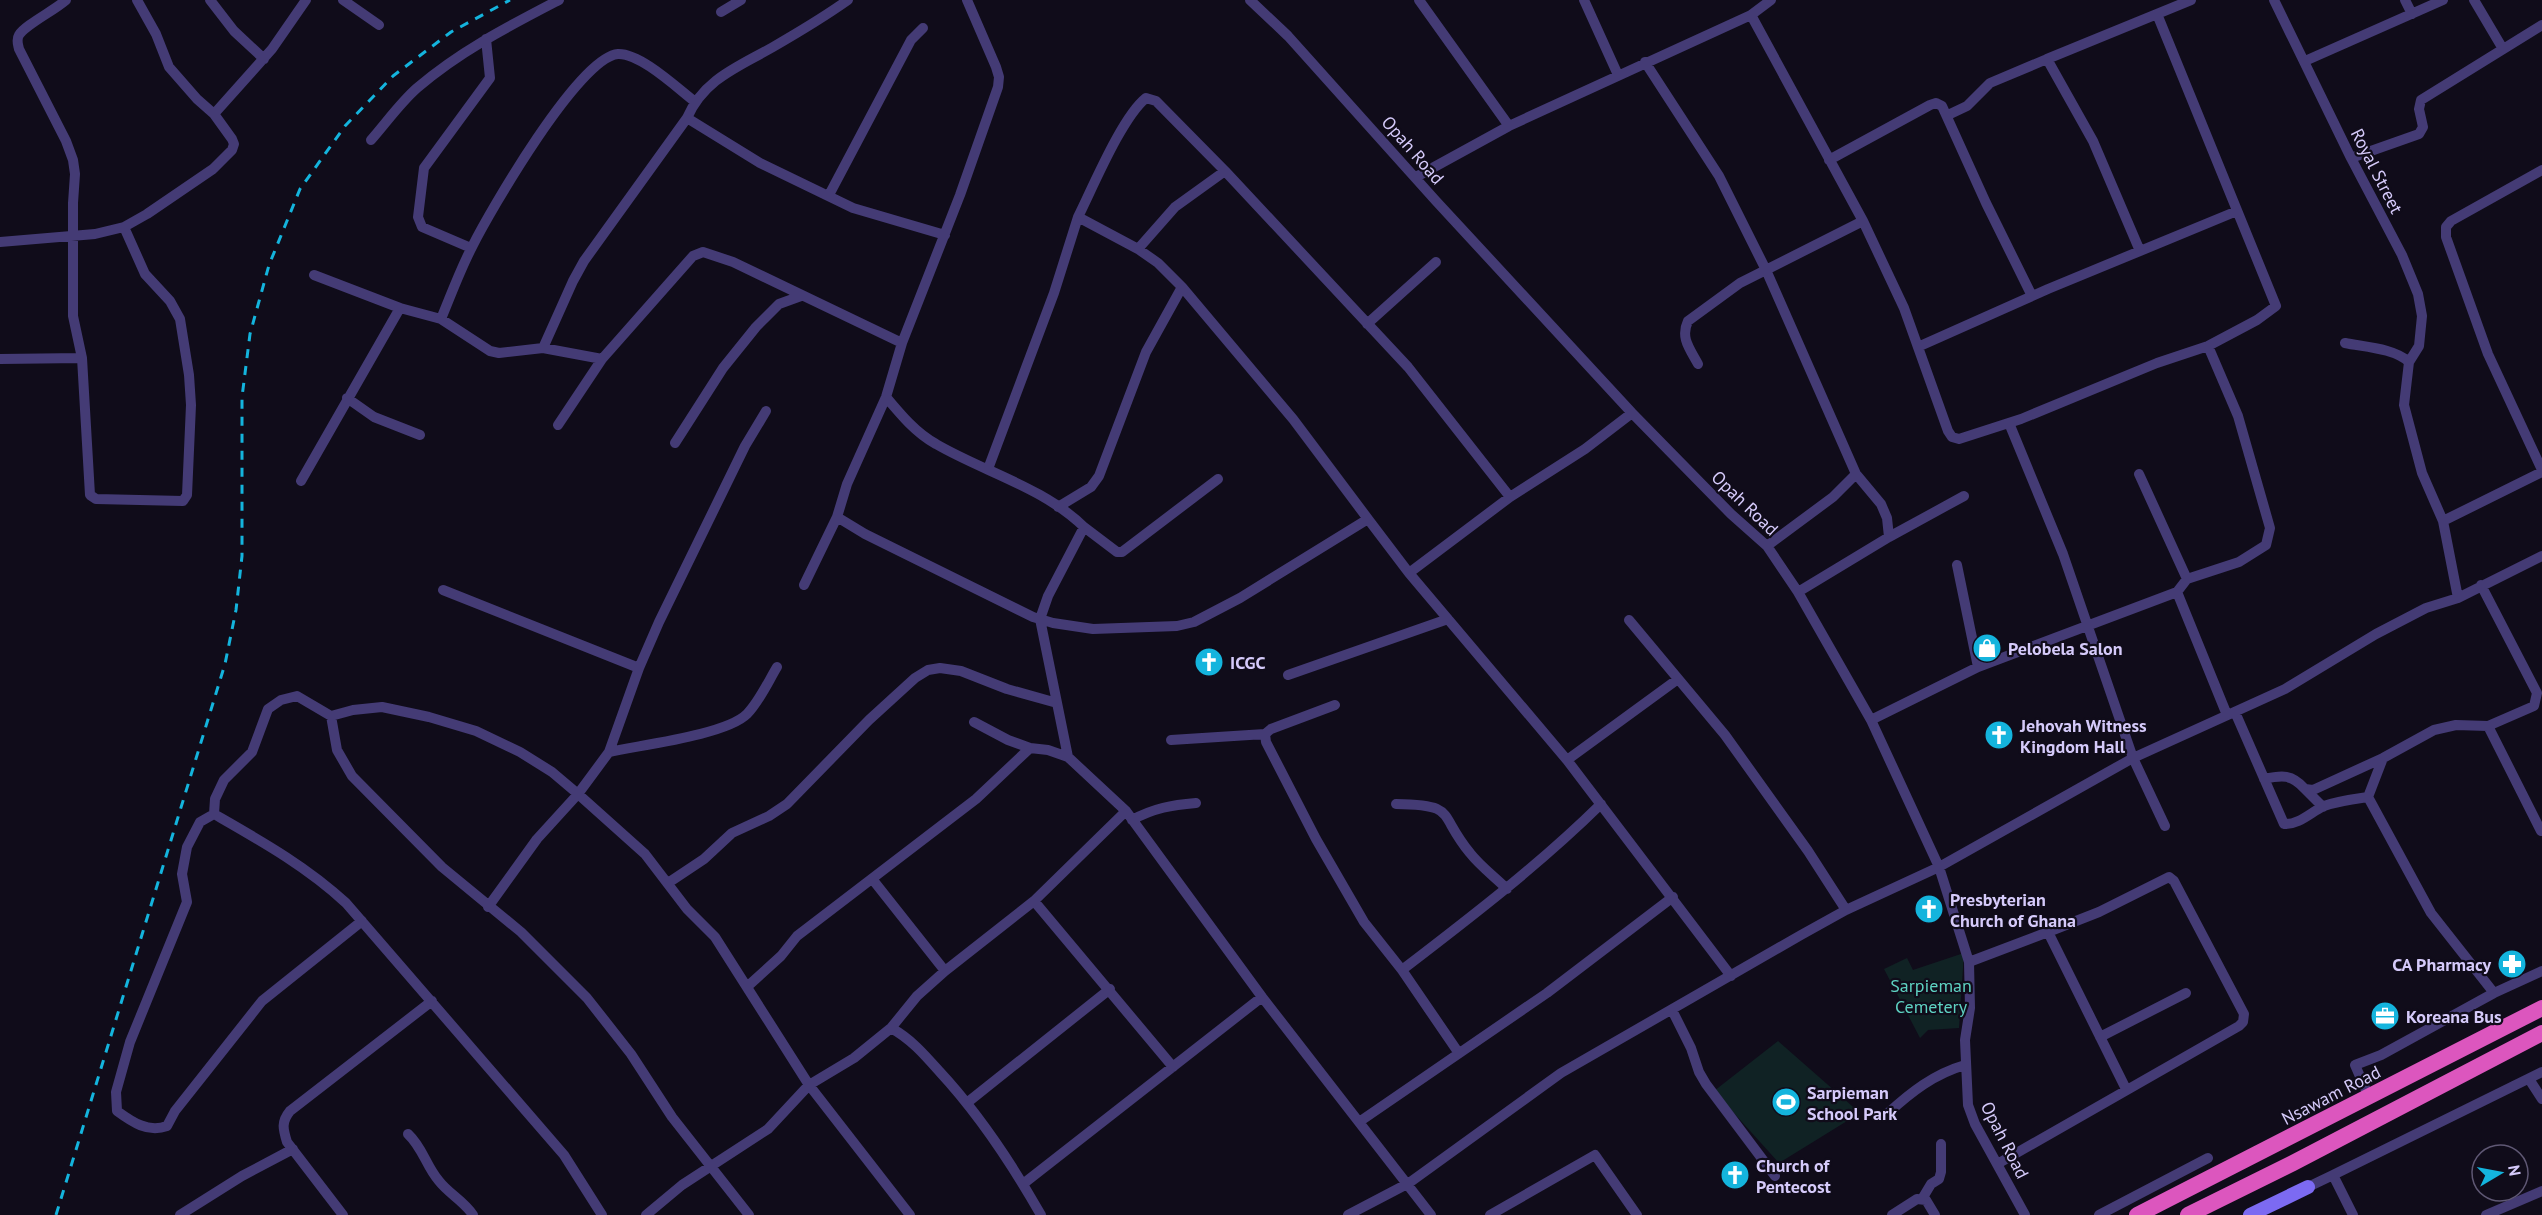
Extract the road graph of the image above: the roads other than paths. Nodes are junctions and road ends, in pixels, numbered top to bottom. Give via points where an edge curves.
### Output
1 (66, 0) edge
2 (137, 0) edge
3 (210, 0) edge
4 (306, 0) edge
5 (343, 0) edge
6 (559, 0) edge
7 (741, 0) edge
8 (848, 0) edge
9 (967, 0) edge
10 (1250, 0) edge
11 (1419, 0) edge
12 (1584, 0) edge
13 (1772, 0) edge
14 (2191, 0) edge
15 (2274, 0) edge
16 (2405, 0) edge
17 (2443, 0) edge
18 (2474, 0) edge
19 (721, 12) dead end
20 (2157, 14) junction
21 (2412, 14) junction
22 (1751, 15) junction
23 (379, 25) dead end
24 (2542, 25) edge
25 (923, 28) dead end
26 (486, 39) junction
27 (2503, 49) junction
28 (264, 59) junction
29 (2047, 59) junction
30 (2305, 61) junction
31 (1645, 62) junction
32 (1618, 75) junction
33 (694, 101) junction
34 (214, 114) junction
35 (1948, 115) junction
36 (687, 118) junction
37 (1509, 126) junction
38 (371, 141) dead end
39 (2351, 158) junction
40 (1829, 160) junction
41 (2542, 170) edge
42 (1225, 171) junction
43 (1416, 177) junction
44 (829, 195) junction
45 (2237, 211) junction
46 (1078, 217) junction
47 (1863, 221) junction
48 (124, 227) junction
49 (945, 235) junction
50 (73, 236) junction
51 (0, 242) edge
52 (471, 248) junction
53 (1138, 249) junction
54 (2140, 251) junction
55 (1436, 262) dead end
56 (1766, 270) junction
57 (314, 274) dead end
58 (1182, 287) junction
59 (801, 296) junction
60 (2032, 296) junction
61 (400, 308) junction
62 (441, 319) junction
63 (1367, 324) junction
64 (902, 343) junction
65 (2345, 343) dead end
66 (1920, 346) junction
67 (2208, 346) junction
68 (543, 348) junction
69 (82, 358) junction
70 (0, 359) edge
71 (602, 359) junction
72 (2409, 362) junction
73 (1698, 364) dead end
74 (886, 397) junction
75 (347, 399) junction
76 (766, 411) dead end
77 (1632, 413) junction
78 (2009, 423) junction
79 (558, 425) dead end
80 (420, 435) dead end
81 (675, 443) dead end
82 (988, 470) junction
83 (2542, 471) edge
84 (1856, 474) junction
85 (2139, 474) dead end
86 (1218, 479) dead end
87 (301, 481) dead end
88 (1964, 496) dead end
89 (1510, 497) junction
90 (1058, 507) junction
91 (837, 517) junction
92 (1368, 519) junction
93 (2443, 522) junction
94 (1084, 527) junction
95 (1889, 537) junction
96 (1767, 546) junction
97 (2542, 556) edge
98 (1957, 565) dead end
99 (1409, 573) junction
100 (2187, 579) junction
101 (804, 585) dead end
102 (2481, 585) junction
103 (443, 590) dead end
104 (1798, 592) junction
105 (2177, 592) junction
106 (2458, 598) junction
107 (1040, 619) junction
108 (1448, 619) junction
109 (1629, 620) dead end
110 (2087, 626) junction
111 (777, 667) dead end
112 (1978, 667) junction
113 (639, 668) junction
114 (1288, 675) dead end
115 (1678, 679) junction
116 (1057, 703) junction
117 (1335, 705) dead end
118 (2231, 714) junction
119 (331, 716) junction
120 (1871, 720) junction
121 (974, 722) dead end
122 (2488, 726) junction
123 (1265, 734) junction
124 (1171, 740) dead end
125 (1030, 748) junction
126 (609, 752) junction
127 (1068, 757) junction
128 (2133, 758) junction
129 (2383, 758) junction
130 (1567, 760) junction
131 (2264, 779) junction
132 (2305, 789) junction
133 (578, 794) junction
134 (2368, 797) junction
135 (1196, 803) dead end
136 (1396, 804) dead end
137 (1601, 804) junction
138 (2324, 807) junction
139 (214, 814) junction
140 (1129, 815) junction
141 (2165, 826) dead end
142 (2541, 831) edge
143 (1939, 867) junction
144 (873, 880) junction
145 (668, 884) junction
146 (1507, 889) junction
147 (1672, 897) junction
148 (1034, 901) junction
149 (488, 907) junction
150 (1846, 910) junction
151 (362, 921) junction
152 (2048, 932) junction
153 (1969, 962) junction
154 (1402, 970) junction
155 (945, 971) junction
156 (2542, 971) edge
157 (1731, 976) junction
158 (748, 986) junction
159 (1110, 989) junction
160 (2186, 993) dead end
161 (2494, 993) junction
162 (1262, 997) junction
163 (432, 1001) junction
164 (2542, 1008) edge
165 (1672, 1010) junction
166 (891, 1028) junction
167 (2542, 1033) edge
168 (2100, 1037) junction
169 (1458, 1052) junction
170 (1965, 1065) junction
171 (1173, 1067) junction
172 (2542, 1072) edge
173 (2529, 1079) junction
174 (809, 1085) junction
175 (2126, 1089) junction
176 (2369, 1097) junction
177 (2542, 1099) edge
178 (968, 1102) junction
179 (1887, 1114) dead end
180 (1359, 1122) junction
181 (408, 1134) dead end
182 (1941, 1144) dead end
183 (293, 1149) junction
184 (2208, 1158) dead end
185 (1998, 1164) junction
186 (711, 1167) junction
187 (2333, 1175) junction
188 (1775, 1176) dead end
189 (1023, 1184) junction
190 (1409, 1184) junction
191 (2308, 1187) joint
192 (2542, 1191) edge
193 (1922, 1199) junction
194 (180, 1215) edge
195 (343, 1215) edge
196 (473, 1215) edge
197 (602, 1215) edge
198 (646, 1215) edge
199 (749, 1215) edge
200 (910, 1215) edge
201 (1041, 1215) edge
202 (1348, 1215) edge
203 (1431, 1215) edge
204 (1490, 1215) edge
205 (1637, 1215) edge
206 (1892, 1215) edge
207 (1935, 1215) edge
208 (2025, 1215) edge
209 (2099, 1215) edge
210 (2137, 1215) edge
211 (2188, 1215) edge
212 (2250, 1215) edge
213 (2352, 1215) edge
214 (2486, 1215) edge

1 - 50 street via 17,39 73,160
2 - 34 street via 174,74
3 - 28 street via 234,31
4 - 28 street
5 - 23 street
6 - 26 street
7 - 19 street
8 - 33 street via 723,74
9 - 49 street via 999,77
10 - 43 street, Opah Road via 1288,36
11 - 37 street
12 - 32 street
13 - 22 street
14 - 20 street
15 - 30 street, Royal Street
16 - 21 street
17 - 21 street
18 - 27 street
20 - 29 street
20 - 45 street
21 - 30 street
22 - 31 street
22 - 40 street
24 - 27 street
25 - 44 street via 911,40
26 - 38 street via 415,90
26 - 52 street via 490,78 424,168 418,217 423,227
27 - 39 street via 2421,100 2423,127 2419,134
28 - 34 street
29 - 35 street via 1990,83 1967,106
29 - 54 street via 2093,141
30 - 39 street, Royal Street
31 - 32 street
31 - 56 street via 1719,176
32 - 37 street
33 - 36 street
33 - 52 street via 631,56 617,54 604,59 569,92
34 - 48 street via 232,139 232,150 195,182
35 - 40 street via 1942,106 1930,105
35 - 60 street
36 - 44 street via 760,163
36 - 68 street via 584,261
37 - 43 street
39 - 72 street, Royal Street via 2418,294 2422,316 2419,346
40 - 47 street
41 - 83 street via 2446,227 2446,237 2488,354
42 - 46 street via 1156,100 1146,98 1107,158
42 - 53 street via 1175,207
42 - 63 street
43 - 77 street, Opah Road
44 - 49 street via 853,208
45 - 54 street
45 - 67 street via 2276,306
46 - 53 street
46 - 82 street
47 - 56 street
47 - 66 street
48 - 50 street
48 - 69 street via 144,274 180,319 191,405 187,495 183,501 92,498
49 - 64 street
50 - 51 street
50 - 69 street via 73,316
52 - 62 street
53 - 58 street
54 - 60 street
55 - 63 street
56 - 73 street via 1688,321 1684,339
56 - 84 street
57 - 61 street
58 - 90 street via 1146,352 1099,476 1091,486
58 - 92 street via 1293,419
59 - 64 street
59 - 71 street via 755,272 703,252 693,256
59 - 81 street via 779,304 756,327 723,368
60 - 66 street
61 - 62 street
61 - 75 street
62 - 68 street via 490,351
63 - 89 street via 1408,367
64 - 74 street
65 - 72 street via 2376,349
66 - 78 street via 1952,437 1959,440
67 - 78 street
67 - 100 street via 2238,416 2270,528 2266,545 2239,562
68 - 71 street
69 - 70 street
71 - 79 street
72 - 93 street, Royal Street via 2404,405 2409,429
74 - 82 street via 907,422 935,444
74 - 91 street via 847,484
75 - 80 street via 374,417
75 - 87 street
76 - 113 street via 716,504
77 - 89 street
77 - 96 street, Opah Road
78 - 110 street via 2063,554
82 - 90 street
83 - 93 street
84 - 95 street via 1881,504
84 - 96 street via 1833,497
85 - 100 street
86 - 94 street via 1122,552
88 - 95 street
89 - 99 street
90 - 94 street
91 - 101 street
91 - 107 street
92 - 99 street
92 - 107 street via 1194,622 1093,629
93 - 106 street, Royal Street
94 - 107 street
95 - 104 street
96 - 104 street, Opah Road
97 - 102 street
98 - 112 street
99 - 108 street
100 - 105 street
102 - 106 street
102 - 122 street via 2537,693 2531,709
103 - 113 street
104 - 120 street, Opah Road
105 - 110 street
105 - 118 street
106 - 118 street via 2426,608 2285,689
107 - 116 street
108 - 114 street
108 - 130 street
109 - 115 street
110 - 112 street
110 - 128 street
111 - 126 street via 747,714 737,722 713,731
112 - 120 street
113 - 126 street
115 - 130 street
115 - 150 street via 1766,791
116 - 127 street
116 - 145 street via 961,671 928,670 869,720 787,804 732,833
117 - 123 street
118 - 128 street
118 - 131 street
119 - 133 street via 382,707 476,731 520,752
119 - 139 street via 297,696 268,709 252,752 224,780 215,799
119 - 149 street via 337,750 352,776 442,867
120 - 143 street, Opah Road
121 - 125 street
122 - 129 street via 2456,725 2434,730
122 - 142 street
123 - 124 street
123 - 154 street via 1364,922
125 - 127 street
125 - 144 street via 976,799
126 - 133 street
127 - 140 street
128 - 141 street
128 - 143 street
129 - 132 street via 2313,790
129 - 134 street
130 - 137 street
131 - 132 street via 2286,774
131 - 138 street via 2284,824 2292,824
132 - 138 street
133 - 145 street via 645,854
133 - 149 street via 537,839
134 - 138 street
134 - 161 street via 2431,913
135 - 140 street
136 - 146 street via 1426,804 1445,812 1470,854
137 - 146 street
137 - 147 street
139 - 151 street via 320,879
139 - 151 street via 200,822 187,847 182,874 187,902 130,1042 116,1092 117,1112 135,1124 157,1130 167,1126 262,1001
140 - 148 street
140 - 162 street
143 - 150 street
143 - 153 street, Opah Road
144 - 155 street
144 - 158 street via 797,936
145 - 158 street via 715,937
146 - 154 street
147 - 157 street
147 - 169 street via 1547,993
148 - 155 street
148 - 159 street
149 - 186 street via 521,932 587,998
150 - 157 street
151 - 163 street
152 - 153 street
152 - 168 street
152 - 175 street via 2169,877 2244,1014 2239,1026
153 - 170 street, Opah Road
154 - 169 street
155 - 166 street via 917,996
156 - 161 street
157 - 165 street
158 - 174 street
159 - 171 street
159 - 178 street
160 - 168 street
161 - 176 street via 2381,1055 2355,1065
162 - 171 street
162 - 180 street
163 - 183 street via 290,1111 283,1120 283,1129
163 - 197 street via 564,1155
164 - 176 highway, Nsawam Road
165 - 188 street via 1706,1084
165 - 190 street via 1561,1073
166 - 174 street via 854,1058
166 - 178 street via 909,1038
167 - 211 highway
168 - 175 street
169 - 180 street
170 - 179 street via 1929,1079
170 - 185 street, Opah Road via 1968,1105
171 - 189 street
172 - 173 street
173 - 177 street
173 - 187 street
174 - 186 street via 768,1129
174 - 200 street
175 - 185 street
176 - 210 highway, Nsawam Road
178 - 189 street
180 - 190 street
181 - 196 street via 420,1145 441,1183
182 - 193 street via 1941,1172
183 - 194 street
183 - 195 street
184 - 209 street
185 - 208 street, Opah Road
186 - 198 street
186 - 199 street
187 - 191 street
187 - 213 street
189 - 201 street
190 - 202 street
190 - 203 street
191 - 212 main road
192 - 214 street
193 - 206 street
193 - 207 street
204 - 205 street via 1595,1155

